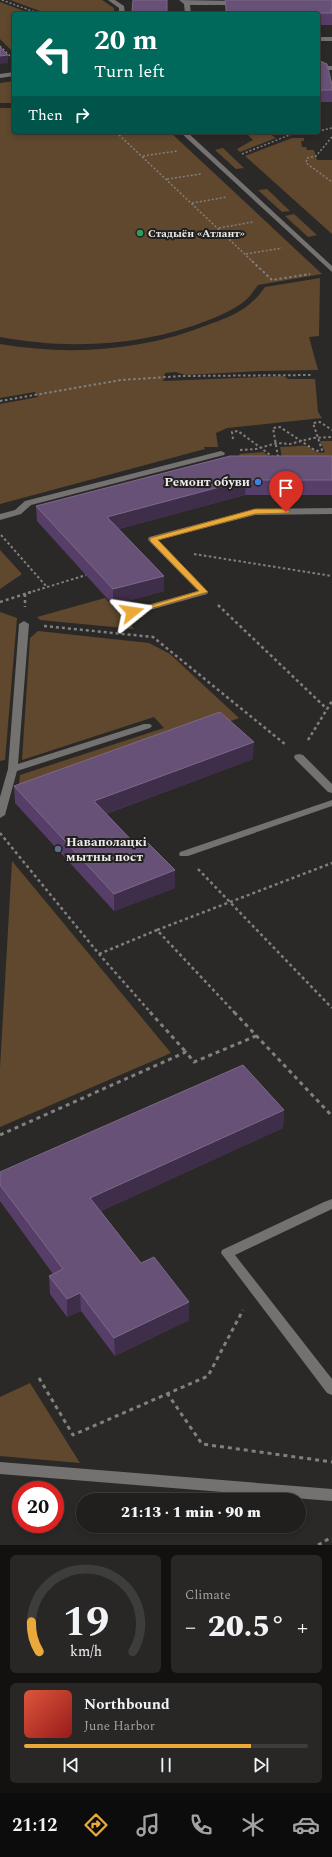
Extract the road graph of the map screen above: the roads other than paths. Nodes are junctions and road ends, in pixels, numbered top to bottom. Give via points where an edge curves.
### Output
1 (111, 0) edge
2 (185, 2) edge
3 (241, 3) edge
4 (122, 12) edge
5 (188, 12) edge
6 (320, 39) edge
7 (332, 39) edge
8 (320, 68) edge
9 (332, 68) edge
10 (12, 74) edge
11 (0, 76) edge
12 (185, 134) edge
13 (332, 270) edge
14 (221, 453) dead end
15 (332, 512) edge
16 (0, 517) edge
17 (132, 612) dead end
18 (24, 624) dead end
19 (147, 726) dead end
20 (299, 757) road end
21 (13, 769) junction
22 (332, 790) edge
23 (332, 803) edge
24 (0, 815) edge
25 (184, 854) road end
26 (332, 1204) edge
27 (332, 1389) edge
28 (0, 1468) edge
29 (332, 1495) edge

1 - 4 street via 122,8
2 - 3 street
2 - 5 street
6 - 7 street
8 - 9 street
10 - 11 street
12 - 13 street
14 - 16 street via 28,502 18,512
15 - 17 street via 255,512 152,539 204,592
18 - 21 street
19 - 21 street
20 - 22 street
21 - 24 street
23 - 25 street
26 - 27 street via 227,1253
28 - 29 street

